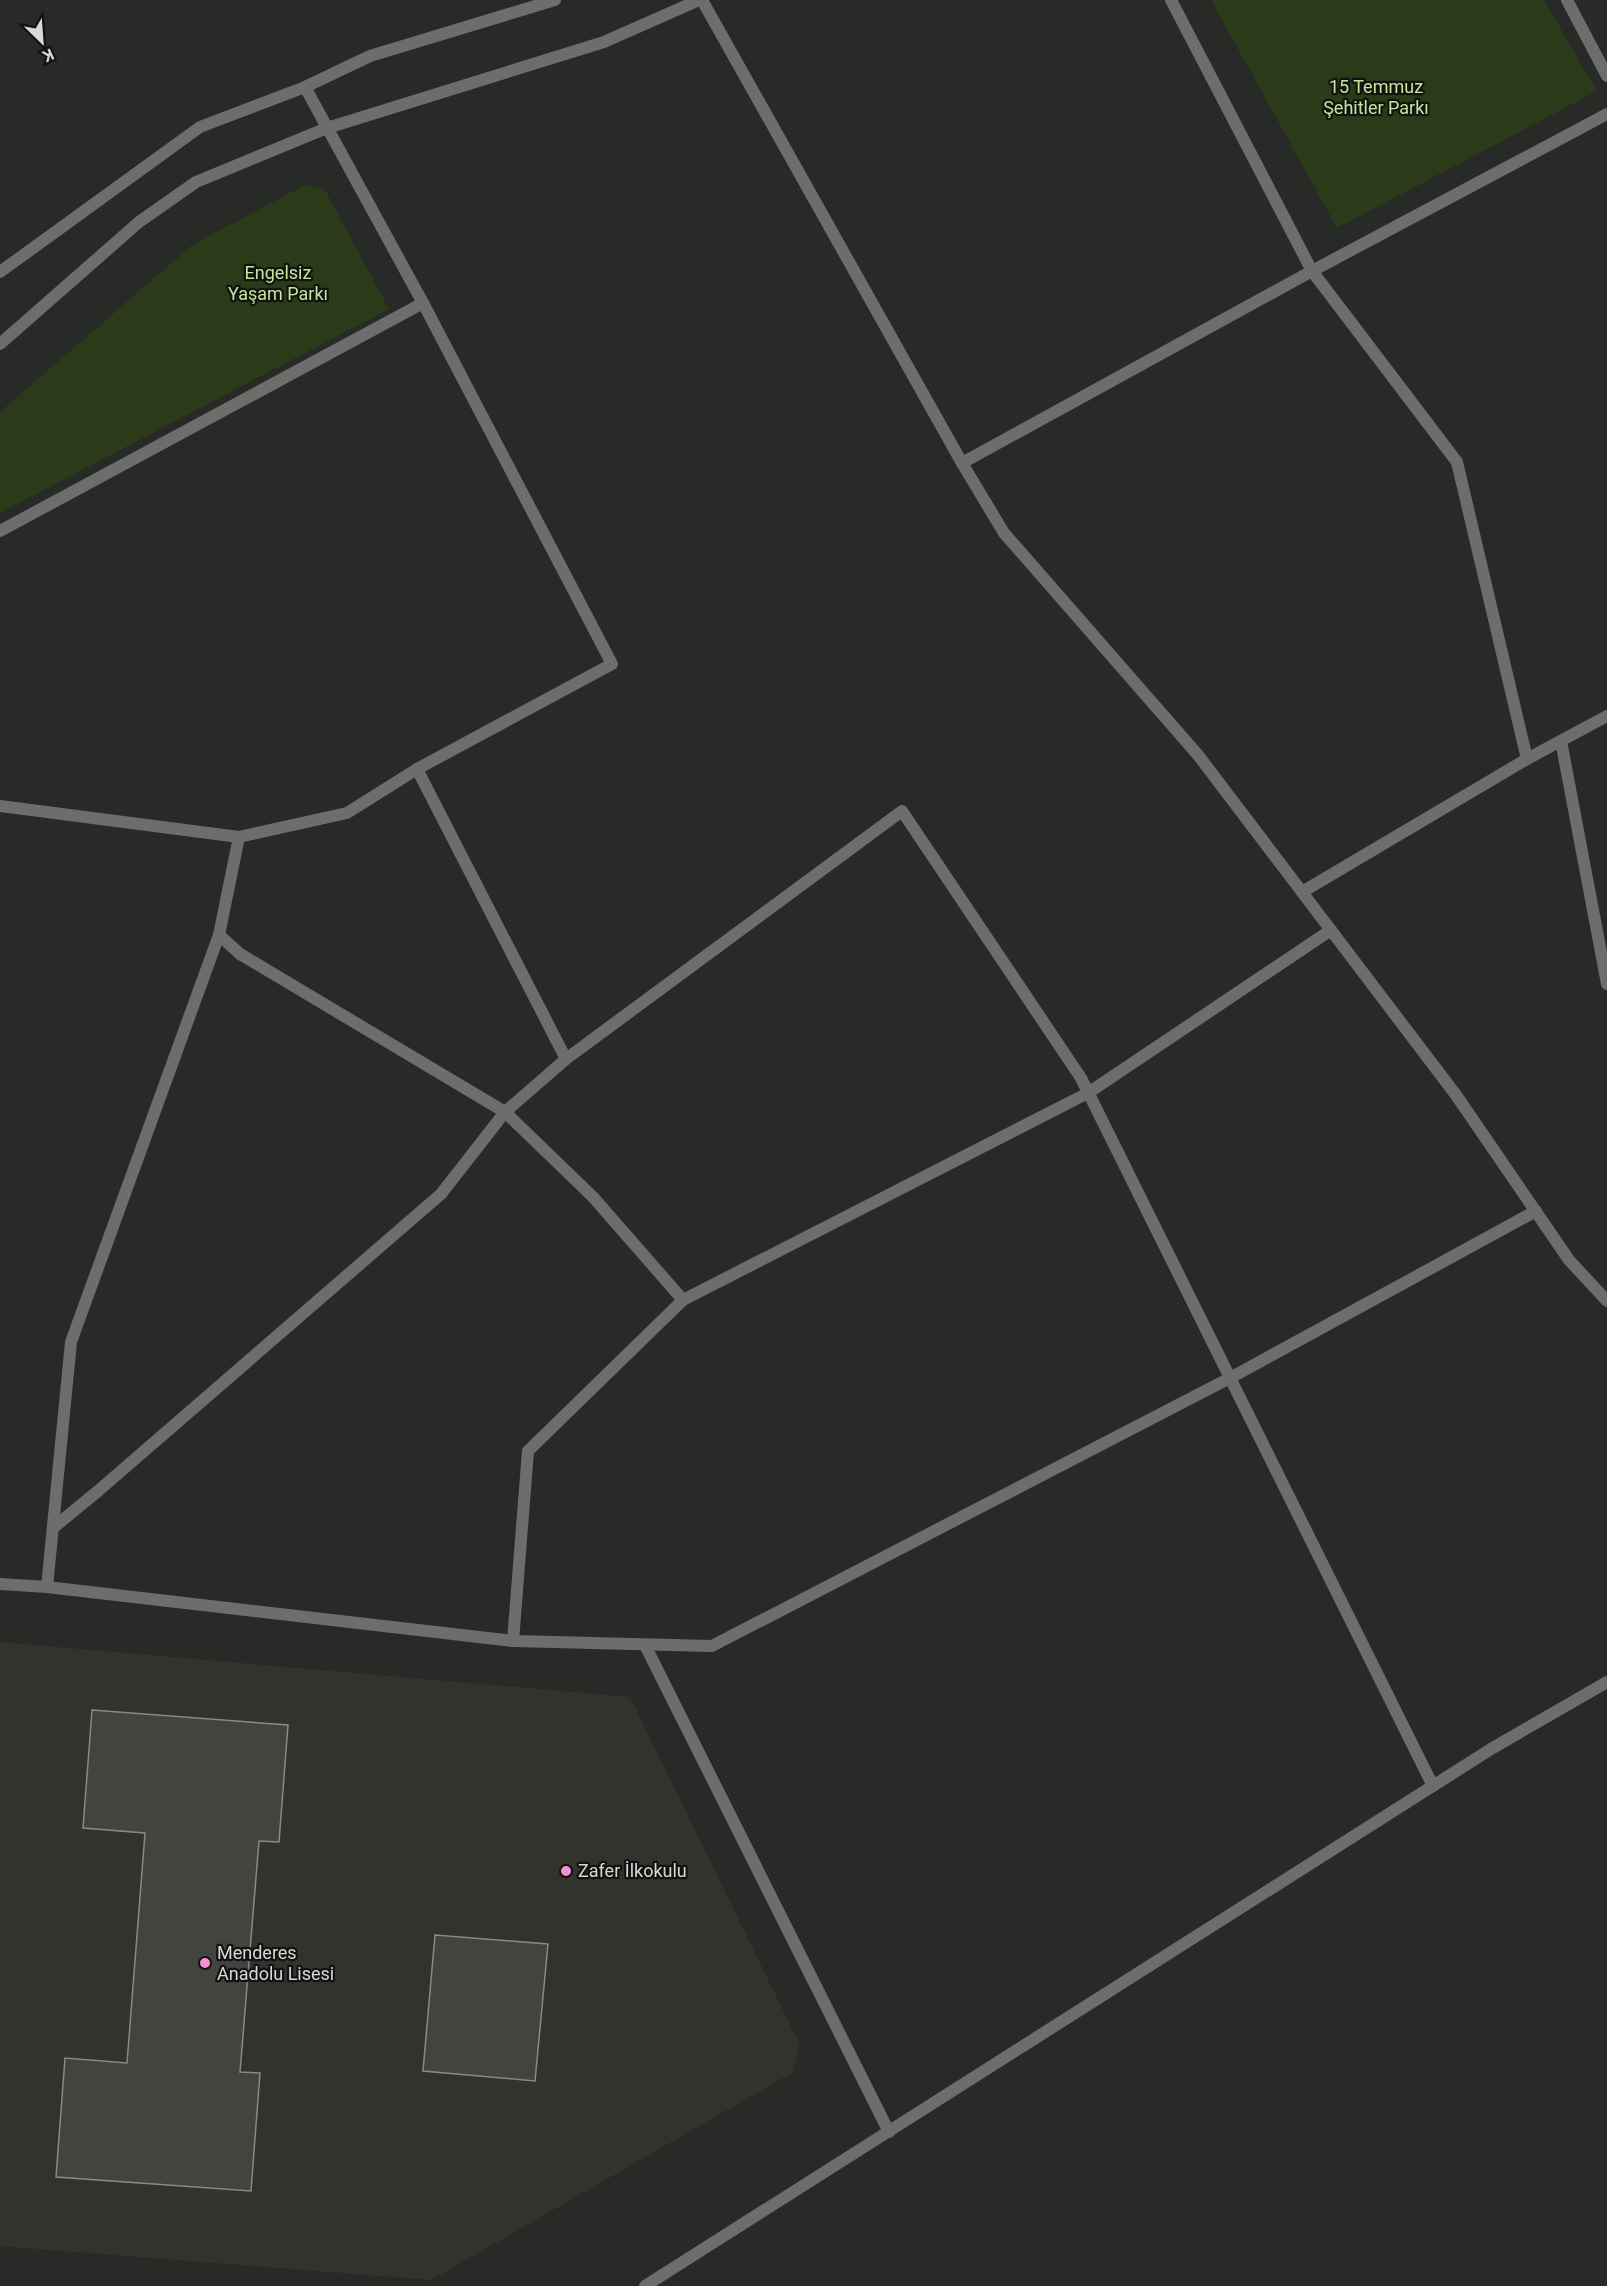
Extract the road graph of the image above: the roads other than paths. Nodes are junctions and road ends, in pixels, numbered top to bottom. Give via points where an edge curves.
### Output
1 (555, 0) edge
2 (700, 0) edge
3 (1171, 0) edge
4 (1568, 0) edge
5 (1607, 75) edge
6 (305, 87) junction
7 (1607, 114) edge
8 (327, 128) junction
9 (1312, 271) junction
10 (0, 272) edge
11 (423, 303) junction
12 (0, 344) edge
13 (962, 463) junction
14 (0, 531) edge
15 (1607, 716) edge
16 (1561, 741) junction
17 (1527, 759) junction
18 (417, 769) junction
19 (0, 806) edge
20 (239, 837) junction
21 (1302, 892) junction
22 (1331, 930) junction
23 (219, 935) junction
24 (1607, 984) edge
25 (566, 1059) junction
26 (1088, 1093) junction
27 (505, 1112) junction
28 (1536, 1211) junction
29 (683, 1300) junction
30 (1607, 1301) edge
31 (1230, 1377) junction
32 (53, 1528) junction
33 (0, 1584) edge
34 (47, 1587) junction
35 (513, 1641) junction
36 (645, 1645) junction
37 (1607, 1682) edge
38 (1433, 1786) junction
39 (889, 2132) junction
40 (645, 2286) edge

1 - 6 street via 370,56
2 - 8 street via 604,42
2 - 13 street
3 - 9 street
4 - 5 street
6 - 8 street
6 - 10 street via 200,127
7 - 9 street
8 - 11 street
8 - 12 street via 196,182 139,222
9 - 13 street
9 - 17 street via 1457,462
11 - 14 street
11 - 18 street via 612,664
13 - 21 street via 1004,533 1198,755
15 - 16 street
16 - 17 street
16 - 24 street
17 - 21 street
18 - 20 street via 346,813
18 - 25 street
19 - 20 street
20 - 23 street
21 - 22 street
22 - 26 street
22 - 28 street via 1456,1095
23 - 27 street via 240,954
23 - 32 street via 71,1342
25 - 26 street via 902,811
25 - 27 street
26 - 29 street
26 - 31 street
27 - 29 street via 592,1197
27 - 32 street via 441,1194
28 - 30 street via 1569,1260
28 - 31 street
29 - 35 street via 528,1451
31 - 36 street via 712,1646
31 - 38 street
32 - 34 street
33 - 34 street
34 - 35 street
35 - 36 street
36 - 39 street
37 - 38 street
38 - 39 street
39 - 40 street

